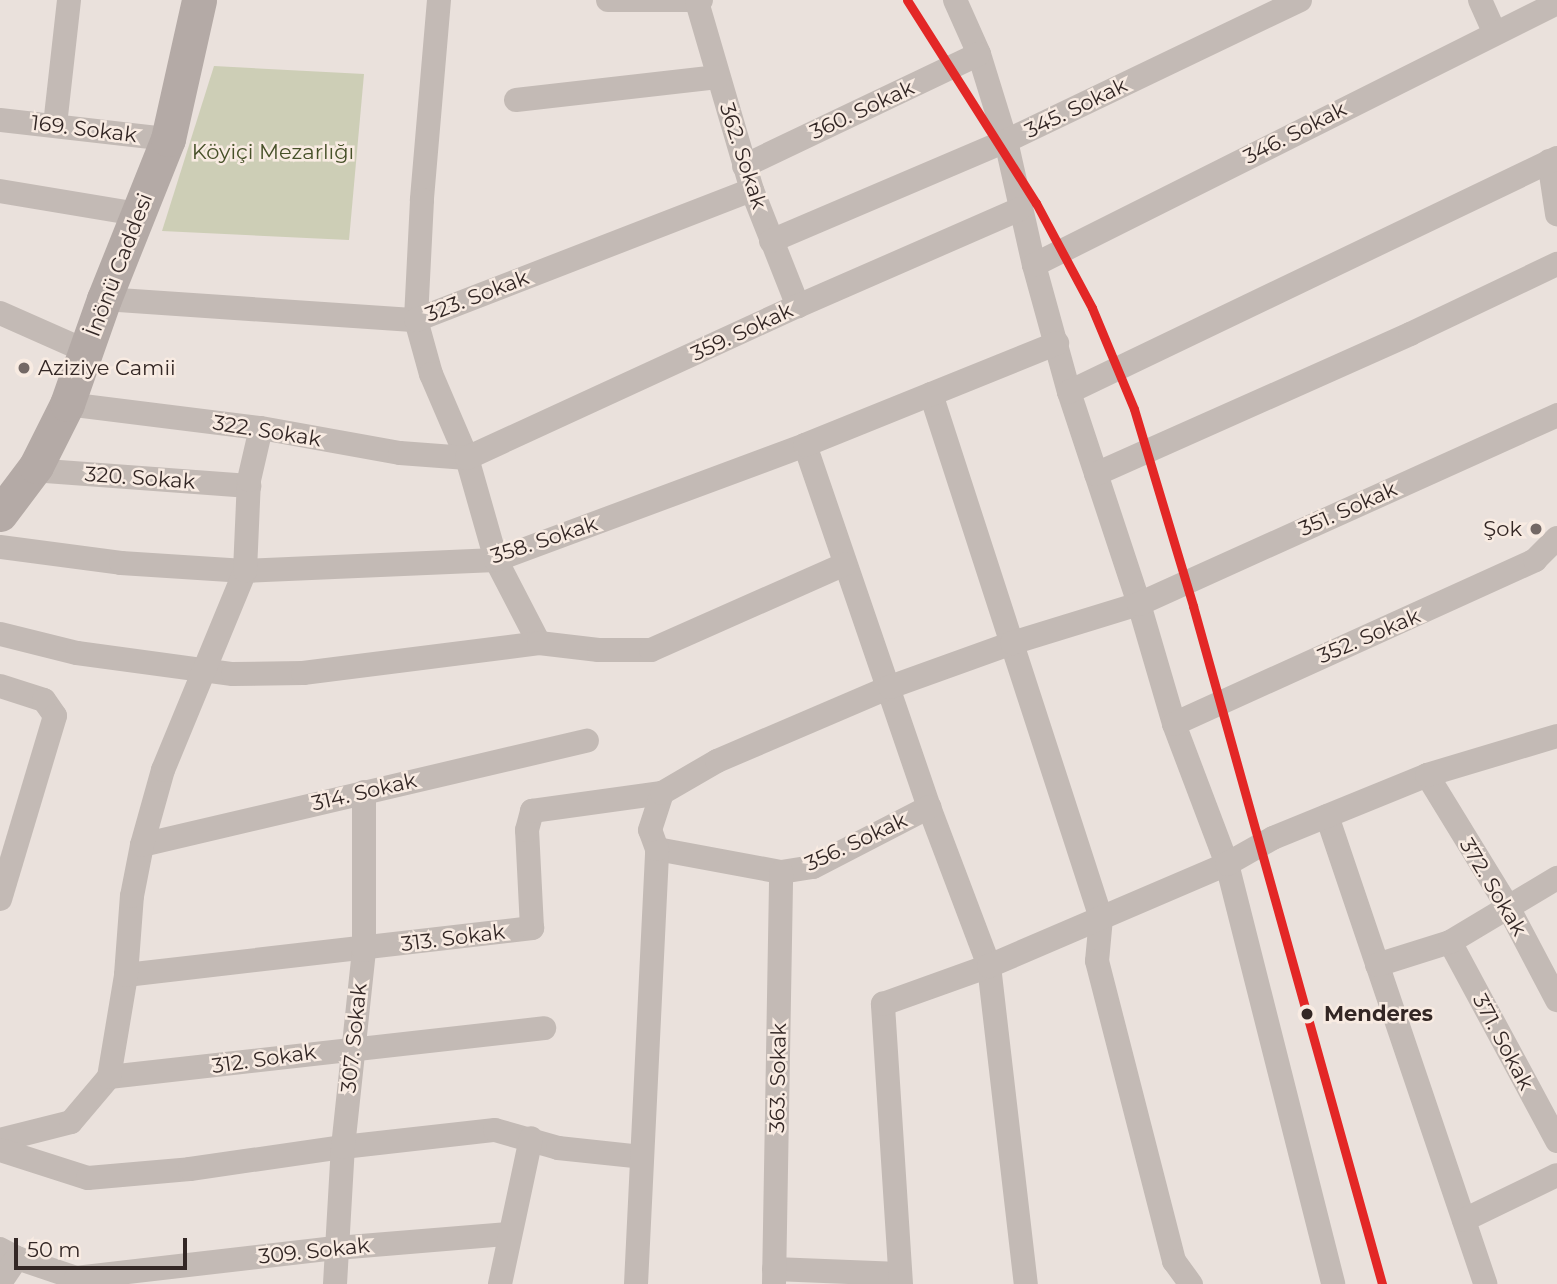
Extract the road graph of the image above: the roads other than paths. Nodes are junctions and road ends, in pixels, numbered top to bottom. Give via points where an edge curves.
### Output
1 (69, 0) edge
2 (200, 0) edge
3 (439, 0) edge
4 (608, 0) edge
5 (1300, 0) edge
6 (1480, 0) edge
7 (699, 1) edge
8 (964, 3) edge
9 (1557, 3) edge
10 (1495, 33) junction
11 (979, 54) junction
12 (718, 77) junction
13 (516, 100) dead end
14 (0, 120) edge
15 (55, 125) junction
16 (168, 139) junction
17 (1006, 141) junction
18 (1553, 159) edge
19 (744, 166) junction
20 (752, 190) junction
21 (0, 191) edge
22 (1020, 209) junction
23 (138, 214) junction
24 (1557, 214) edge
25 (771, 241) junction
26 (1557, 264) edge
27 (1034, 265) junction
28 (104, 299) junction
29 (798, 306) junction
30 (0, 313) edge
31 (416, 320) junction
32 (1057, 343) junction
33 (86, 351) junction
34 (1069, 392) junction
35 (931, 394) junction
36 (67, 404) junction
37 (1557, 415) edge
38 (261, 428) junction
39 (805, 445) junction
40 (467, 458) junction
41 (32, 470) junction
42 (1096, 474) junction
43 (248, 486) junction
44 (0, 514) edge
45 (1557, 538) edge
46 (0, 547) edge
47 (496, 560) junction
48 (845, 564) junction
49 (245, 571) junction
50 (1139, 604) junction
51 (0, 634) edge
52 (539, 643) junction
53 (1012, 643) junction
54 (204, 667) junction
55 (0, 686) edge
56 (890, 687) junction
57 (1174, 723) junction
58 (1557, 736) edge
59 (587, 741) dead end
60 (1427, 775) junction
61 (364, 792) junction
62 (662, 793) junction
63 (929, 807) junction
64 (1327, 816) junction
65 (142, 845) junction
66 (657, 849) junction
67 (1227, 864) junction
68 (781, 872) junction
69 (1557, 878) edge
70 (0, 899) edge
71 (1509, 909) junction
72 (1101, 918) junction
73 (1450, 942) junction
74 (364, 950) junction
75 (1377, 965) junction
76 (989, 966) junction
77 (126, 975) junction
78 (1557, 1000) edge
79 (544, 1028) dead end
80 (352, 1047) junction
81 (109, 1077) junction
82 (531, 1138) junction
83 (0, 1140) edge
84 (1557, 1141) edge
85 (343, 1147) junction
86 (0, 1150) edge
87 (642, 1157) junction
88 (1557, 1175) edge
89 (1464, 1220) junction
90 (509, 1234) junction
91 (337, 1248) junction
92 (9, 1253) edge
93 (774, 1277) edge
94 (901, 1279) edge
95 (78, 1281) edge
96 (0, 1283) edge
97 (335, 1284) edge
98 (500, 1284) edge
99 (636, 1284) edge
100 (1027, 1284) edge
101 (1191, 1284) edge
102 (1333, 1284) edge
103 (1485, 1284) edge

1 - 15 street
2 - 16 main road, İnönü Caddesi
3 - 31 street
4 - 7 street
5 - 17 street, 345. Sokak
6 - 10 street
7 - 12 street, 362. Sokak
8 - 11 street
9 - 10 street, 346. Sokak
10 - 27 street, 346. Sokak
11 - 17 street
11 - 19 street, 360. Sokak
12 - 13 street
12 - 19 street, 362. Sokak
14 - 15 street, 169. Sokak
15 - 16 street, 169. Sokak
16 - 23 main road, İnönü Caddesi
17 - 22 street
17 - 25 street, 345. Sokak
18 - 24 street
18 - 34 street
19 - 20 street, 362. Sokak
20 - 25 street, 362. Sokak
20 - 31 street, 323. Sokak
21 - 23 street
22 - 27 street
22 - 29 street, 359. Sokak
23 - 28 main road, İnönü Caddesi
25 - 29 street, 362. Sokak
26 - 42 street
27 - 32 street
28 - 31 street, 323. Sokak
28 - 33 main road, İnönü Caddesi
29 - 40 street, 359. Sokak
30 - 33 street
31 - 40 street via 431,374
32 - 34 street
32 - 35 street, 358. Sokak
33 - 36 main road, İnönü Caddesi
34 - 42 street
35 - 39 street, 358. Sokak
35 - 53 street
36 - 38 street, 322. Sokak
36 - 41 main road, İnönü Caddesi
37 - 50 street, 351. Sokak
38 - 40 street, 322. Sokak via 400,453
38 - 43 street
39 - 47 street, 358. Sokak
39 - 48 street
40 - 47 street
41 - 43 street, 320. Sokak
41 - 44 main road, İnönü Caddesi
42 - 50 street
43 - 49 street
45 - 57 street, 352. Sokak via 1535,560
46 - 49 street, 358. Sokak via 121,563
47 - 49 street, 358. Sokak
47 - 52 street
48 - 52 street via 651,650
48 - 56 street
49 - 54 street
50 - 53 street, 351. Sokak
50 - 57 street
51 - 54 street via 76,653
52 - 54 street via 303,673 233,674
53 - 56 street, 351. Sokak
53 - 72 street
54 - 65 street via 163,770
55 - 70 street via 44,700 55,716
56 - 62 street, 351. Sokak via 718,761
56 - 63 street
57 - 67 street
58 - 60 street
59 - 61 street, 314. Sokak
60 - 64 street
60 - 71 street, 372. Sokak
61 - 65 street, 314. Sokak
61 - 74 street, 307. Sokak
62 - 66 street via 650,830
62 - 74 street, 313. Sokak via 532,811 527,830 532,928
63 - 68 street, 356. Sokak via 813,867
63 - 76 street
64 - 67 street via 1273,838
64 - 75 street
65 - 77 street via 132,896
66 - 68 street, 356. Sokak
66 - 87 street
67 - 72 street
67 - 102 street
68 - 93 street, 363. Sokak
69 - 71 street
71 - 73 street
71 - 78 street, 372. Sokak
72 - 76 street
72 - 101 street via 1097,961 1174,1261
73 - 75 street
73 - 84 street, 371. Sokak
74 - 77 street, 313. Sokak
74 - 80 street, 307. Sokak
75 - 89 street
76 - 94 street via 883,1004
76 - 100 street
77 - 81 street
79 - 80 street, 312. Sokak
80 - 81 street, 312. Sokak via 243,1064
80 - 85 street, 307. Sokak
81 - 83 street via 71,1122
82 - 85 street via 495,1130
82 - 87 street via 558,1148
82 - 90 street
85 - 86 street via 88,1178
85 - 91 street, 307. Sokak
87 - 99 street
88 - 89 street
89 - 103 street
90 - 91 street, 309. Sokak
90 - 98 street
91 - 95 street, 309. Sokak
91 - 97 street, 307. Sokak
92 - 95 street, 309. Sokak
92 - 96 street
93 - 94 street

